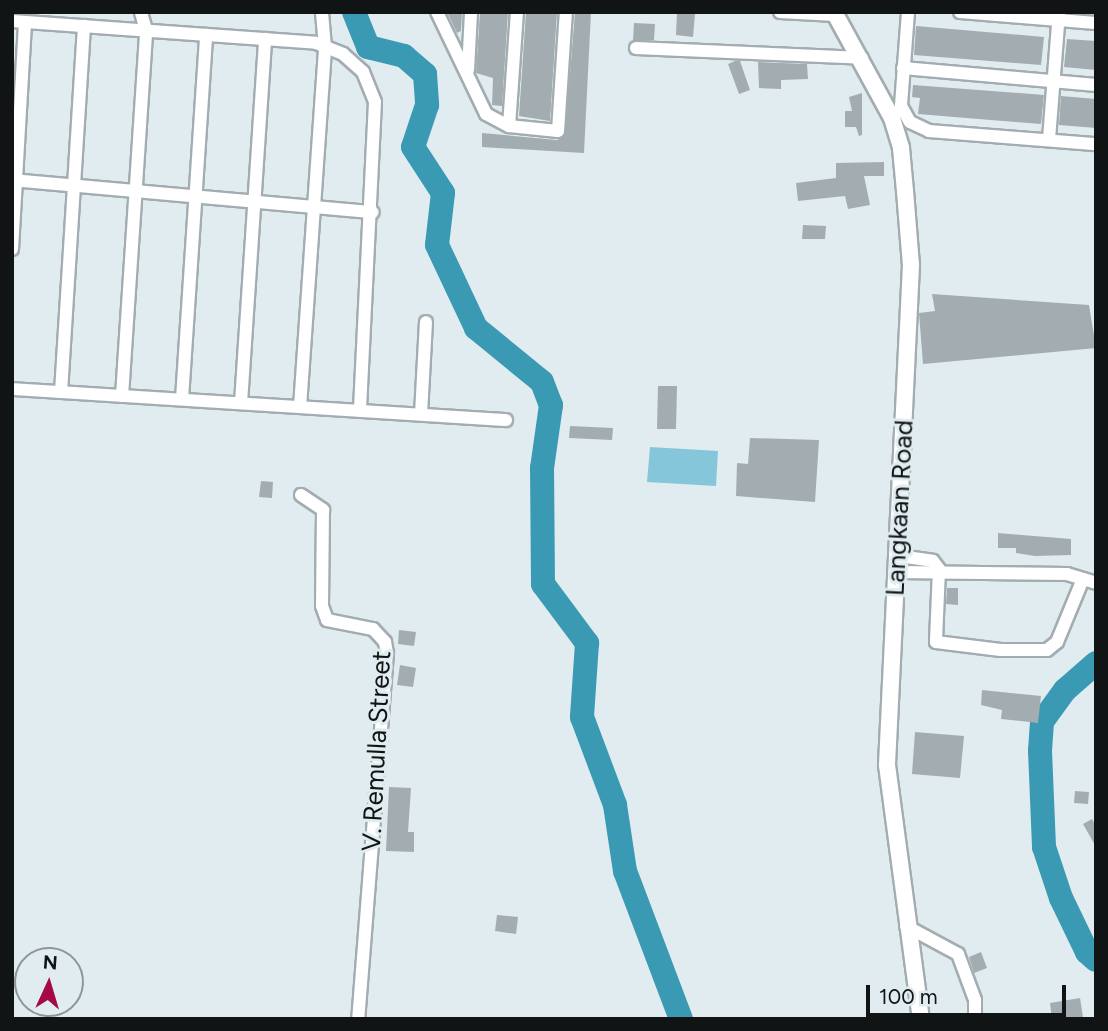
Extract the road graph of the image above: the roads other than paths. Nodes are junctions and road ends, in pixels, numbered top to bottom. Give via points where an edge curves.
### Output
1 (141, 12) edge
2 (322, 12) edge
3 (437, 12) edge
4 (471, 12) edge
5 (517, 12) edge
6 (566, 12) edge
7 (780, 12) edge
8 (908, 12) edge
9 (960, 12) edge
10 (834, 14) edge
11 (994, 14) edge
12 (1059, 16) edge
13 (19, 21) edge
14 (1096, 23) edge
15 (84, 26) junction
16 (146, 30) junction
17 (206, 35) junction
18 (265, 39) junction
19 (325, 47) junction
20 (636, 48) dead end
21 (862, 58) junction
22 (904, 68) junction
23 (468, 71) junction
24 (1054, 81) junction
25 (1096, 85) edge
26 (509, 126) junction
27 (1049, 139) junction
28 (1096, 144) edge
29 (15, 180) edge
30 (77, 186) junction
31 (135, 193) junction
32 (195, 200) junction
33 (254, 204) junction
34 (313, 208) junction
35 (373, 212) junction
36 (12, 249) edge
37 (426, 322) dead end
38 (12, 389) edge
39 (61, 392) junction
40 (122, 396) junction
41 (182, 400) junction
42 (241, 403) junction
43 (300, 407) junction
44 (360, 411) junction
45 (421, 414) junction
46 (506, 420) dead end
47 (300, 495) dead end
48 (899, 564) junction
49 (939, 569) junction
50 (1089, 581) edge
51 (906, 926) junction
52 (358, 1019) edge
53 (921, 1019) edge
54 (975, 1019) edge

1 - 16 street
2 - 19 street
3 - 23 street
4 - 23 street
5 - 26 street
6 - 26 street via 558,131
7 - 10 street
8 - 22 street
9 - 11 street
10 - 21 street, Langkaan Road
11 - 12 street
12 - 14 street
12 - 24 street
13 - 15 street
13 - 29 street
15 - 16 street
15 - 30 street
16 - 17 street
16 - 31 street
17 - 18 street
17 - 32 street
18 - 19 street
18 - 33 street
19 - 34 street
19 - 35 street via 363,72 375,102
20 - 21 street
21 - 48 street, Langkaan Road via 901,148 911,265
22 - 24 street
22 - 27 street via 901,106 910,122 929,131
23 - 26 street via 486,114
24 - 25 street
24 - 27 street
27 - 28 street
29 - 30 street
29 - 36 street
30 - 31 street
30 - 39 street
31 - 32 street
31 - 40 street
32 - 33 street
32 - 41 street
33 - 34 street
33 - 42 street
34 - 35 street
34 - 43 street
35 - 44 street
37 - 45 street
38 - 39 street
39 - 40 street
40 - 41 street
41 - 42 street
42 - 43 street
43 - 44 street
44 - 45 street
45 - 46 street
47 - 52 street, V. Remulla Street via 323,510 322,606 327,620 373,629 385,642 387,653
48 - 49 street via 933,576
48 - 51 street, Langkaan Road via 887,765
49 - 50 street via 1067,574
49 - 50 street via 936,642 1001,650 1046,650 1057,642
51 - 53 street, Langkaan Road
51 - 54 street via 958,954 975,1000

